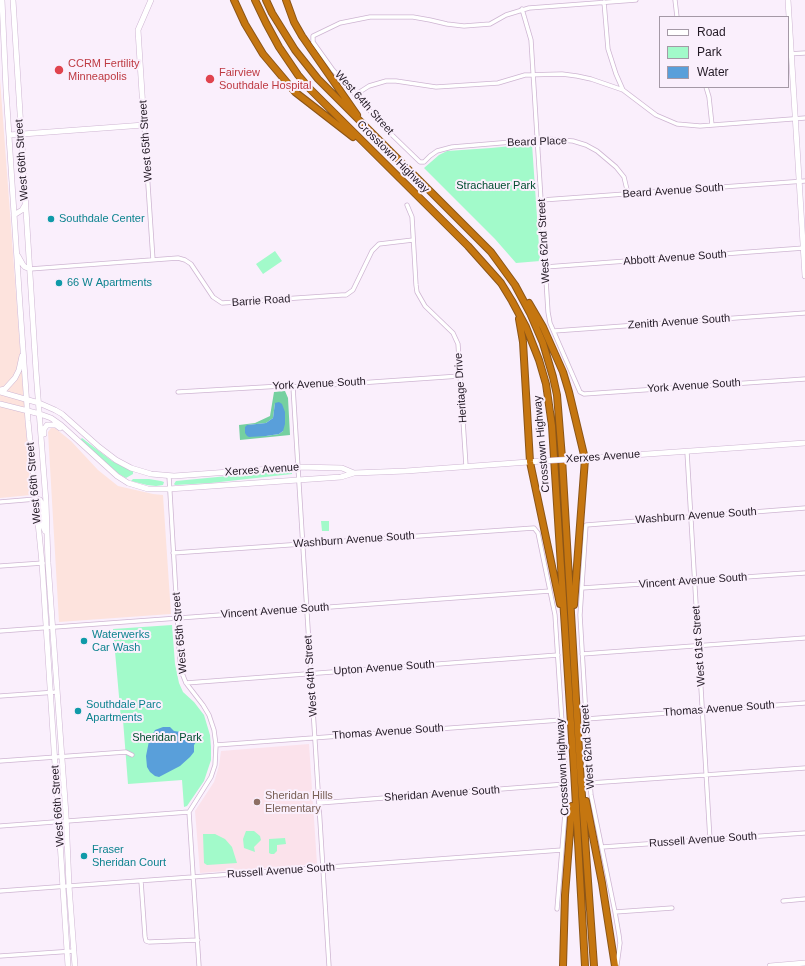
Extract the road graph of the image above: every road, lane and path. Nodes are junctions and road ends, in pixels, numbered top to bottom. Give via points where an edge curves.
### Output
1 (2, 0) edge
2 (13, 0) edge
3 (151, 0) edge
4 (234, 0) edge
5 (255, 0) edge
6 (266, 0) edge
7 (286, 0) edge
8 (636, 0) edge
9 (675, 0) edge
10 (788, 0) edge
11 (604, 2) junction
12 (522, 9) junction
13 (677, 16) edge
14 (789, 16) edge
15 (789, 27) edge
16 (805, 53) edge
17 (790, 54) edge
18 (533, 75) junction
19 (706, 88) edge
20 (622, 90) junction
21 (355, 95) junction
22 (805, 118) edge
23 (795, 119) junction
24 (144, 124) junction
25 (363, 125) junction
26 (712, 125) junction
27 (21, 134) junction
28 (9, 135) junction
29 (537, 140) junction
30 (366, 145) junction
31 (424, 162) joint
32 (802, 181) edge
33 (628, 194) junction
34 (542, 200) junction
35 (25, 205) junction
36 (407, 205) dead end
37 (14, 215) junction
38 (413, 240) junction
39 (804, 248) edge
40 (16, 249) junction
41 (153, 260) junction
42 (545, 267) junction
43 (30, 269) junction
44 (805, 276) edge
45 (515, 285) junction
46 (518, 312) junction
47 (805, 313) edge
48 (554, 331) junction
49 (23, 349) junction
50 (460, 376) junction
51 (805, 378) edge
52 (292, 387) junction
53 (0, 391) edge
54 (178, 392) dead end
55 (584, 394) joint
56 (27, 399) junction
57 (39, 403) junction
58 (0, 404) edge
59 (28, 411) junction
60 (40, 414) junction
61 (70, 434) junction
62 (805, 443) edge
63 (687, 452) junction
64 (585, 459) junction
65 (43, 461) junction
66 (530, 462) junction
67 (466, 466) junction
68 (298, 467) junction
69 (354, 473) junction
70 (169, 476) junction
71 (298, 480) junction
72 (169, 489) junction
73 (36, 499) junction
74 (0, 502) edge
75 (805, 508) edge
76 (690, 516) junction
77 (586, 525) joint
78 (47, 536) junction
79 (303, 544) junction
80 (173, 553) junction
81 (42, 563) junction
82 (48, 563) junction
83 (0, 566) edge
84 (805, 573) edge
85 (695, 581) junction
86 (582, 588) junction
87 (550, 590) junction
88 (307, 608) junction
89 (177, 618) junction
90 (53, 627) junction
91 (46, 628) junction
92 (0, 631) edge
93 (569, 636) junction
94 (805, 638) edge
95 (699, 646) junction
96 (582, 654) junction
97 (558, 655) junction
98 (311, 673) junction
99 (186, 683) junction
100 (57, 692) junction
101 (50, 693) junction
102 (0, 696) edge
103 (805, 703) edge
104 (702, 710) junction
105 (586, 719) junction
106 (561, 720) junction
107 (315, 738) junction
108 (216, 745) junction
109 (132, 755) dead end
110 (55, 757) junction
111 (61, 757) junction
112 (0, 761) edge
113 (805, 768) edge
114 (577, 769) junction
115 (706, 775) junction
116 (590, 783) junction
117 (566, 784) junction
118 (319, 803) junction
119 (190, 812) junction
120 (66, 821) junction
121 (58, 822) junction
122 (0, 826) edge
123 (805, 833) edge
124 (710, 840) junction
125 (602, 847) junction
126 (562, 850) junction
127 (323, 868) junction
128 (194, 877) junction
129 (141, 881) junction
130 (63, 886) junction
131 (69, 886) junction
132 (0, 891) edge
133 (805, 899) edge
134 (783, 901) dead end
135 (672, 908) dead end
136 (557, 909) dead end
137 (615, 912) junction
138 (198, 940) junction
139 (67, 951) junction
140 (74, 951) junction
141 (0, 956) edge
142 (805, 963) edge
143 (68, 966) edge
144 (75, 966) edge
145 (199, 966) edge
146 (329, 966) edge
147 (563, 966) edge
148 (584, 966) edge
149 (594, 966) edge
150 (616, 966) edge
151 (770, 966) edge

1 - 28 main road, West 66th Street
2 - 27 main road, West 66th Street
3 - 24 main road, West 65th Street via 138,30
4 - 30 highway via 263,54 295,92
5 - 30 highway, Crosstown Highway via 274,40 298,75
6 - 25 highway, Crosstown Highway via 309,69
7 - 25 highway via 302,36
8 - 11 street
9 - 13 street
10 - 14 main road
11 - 12 street
11 - 20 street via 608,49
12 - 18 street, West 62nd Street via 531,40
12 - 21 street, West 64th Street via 490,24 464,26 413,17 370,17 340,23 312,36 313,42 333,70
15 - 17 main road
16 - 17 street
17 - 23 main road
18 - 20 street via 577,76
18 - 21 street via 498,83 436,87 386,81 369,86
18 - 29 street, West 62nd Street
19 - 26 street
20 - 26 street via 667,120 689,126
21 - 31 street, West 64th Street via 415,158
22 - 23 street
23 - 26 street
23 - 32 main road
24 - 27 main road
24 - 41 street, West 65th Street
25 - 45 highway, Crosstown Highway via 491,252
27 - 28 main road
27 - 35 main road, West 66th Street
28 - 37 main road, West 66th Street
29 - 31 street, Beard Place via 444,148
29 - 33 street, Beard Place via 573,141 597,151 624,177
29 - 34 street, West 62nd Street
30 - 46 highway, Crosstown Highway via 480,259 501,283
32 - 33 street, Beard Avenue South
32 - 39 main road
33 - 34 street, Beard Avenue South
34 - 42 street, West 62nd Street
35 - 37 main road
35 - 43 main road, West 66th Street
36 - 38 street, Heritage Drive via 412,217
37 - 40 main road, West 66th Street
38 - 41 street, Barrie Road via 379,244 372,251 353,290 346,295 222,303 214,297 187,261 178,258
38 - 50 street, Heritage Drive via 417,292 425,306 456,338
39 - 42 street, Abbott Avenue South
39 - 44 main road
40 - 43 main road via 25,268
40 - 49 main road, West 66th Street
41 - 43 street, Barrie Road
42 - 48 street, West 62nd Street via 548,312
43 - 57 main road, West 66th Street
45 - 64 highway via 534,310 563,372
45 - 93 highway, Crosstown Highway via 543,343 557,395
46 - 66 highway via 523,342
46 - 93 highway, Crosstown Highway via 537,355 546,384 554,446
47 - 48 street, Zenith Avenue South
48 - 55 street, West 62nd Street via 578,388
49 - 53 main road via 15,378
49 - 56 main road, West 66th Street
50 - 52 street, York Avenue South
50 - 67 street, Heritage Drive
51 - 55 street, York Avenue South
52 - 54 street, York Avenue South
52 - 68 street, West 64th Street
53 - 56 main road
56 - 57 main road
56 - 59 main road, West 66th Street
57 - 60 main road, West 66th Street
57 - 70 main road via 62,414 116,460 131,468
58 - 59 main road
59 - 60 main road
59 - 73 main road, West 66th Street
60 - 61 main road via 51,418
60 - 65 main road, West 66th Street
61 - 65 main road via 56,425 45,427
61 - 72 main road via 128,483 148,489
62 - 63 main road, Xerxes Avenue
63 - 64 main road, Xerxes Avenue
63 - 76 street, West 61st Street
64 - 66 main road, Xerxes Avenue, bridge
64 - 93 highway
65 - 78 main road, West 66th Street
66 - 67 main road, Xerxes Avenue
66 - 93 highway
67 - 69 main road, Xerxes Avenue
68 - 69 main road, Xerxes Avenue via 342,468
68 - 70 main road, Xerxes Avenue
68 - 71 street, West 64th Street
69 - 71 main road, Xerxes Avenue via 341,477
70 - 72 street, West 65th Street
71 - 72 main road, Xerxes Avenue
71 - 79 street, West 64th Street
72 - 80 street, West 65th Street
73 - 74 street
73 - 78 main road via 41,502 43,526
73 - 81 main road, West 66th Street
75 - 76 street, Washburn Avenue South
76 - 77 street, Washburn Avenue South
76 - 85 street, West 61st Street
77 - 86 street, West 62nd Street
78 - 82 main road, West 66th Street
79 - 80 street, Washburn Avenue South
79 - 87 street, Washburn Avenue South via 534,528 538,533
79 - 88 street, West 64th Street
80 - 89 street, West 65th Street
81 - 82 street
81 - 83 street
81 - 91 main road, West 66th Street
82 - 90 main road, West 66th Street
84 - 85 street, Vincent Avenue South
85 - 86 street, Vincent Avenue South
85 - 95 street, West 61st Street
86 - 96 street, West 62nd Street
87 - 88 street, Vincent Avenue South
87 - 97 street
88 - 89 street, Vincent Avenue South
88 - 98 street, West 64th Street
89 - 90 street, Vincent Avenue South
89 - 99 street, West 65th Street via 180,663
90 - 91 street, Vincent Avenue South
90 - 100 main road, West 66th Street
91 - 92 street, Vincent Avenue South
91 - 101 main road, West 66th Street
93 - 114 highway, Crosstown Highway
94 - 95 street
95 - 96 street
95 - 104 street, West 61st Street
96 - 105 street, West 62nd Street
97 - 98 street, Upton Avenue South
97 - 106 street
98 - 99 street, Upton Avenue South
98 - 107 street, West 64th Street
99 - 108 street, West 65th Street via 209,715
100 - 101 street
100 - 111 main road, West 66th Street
101 - 102 street
101 - 110 main road, West 66th Street
103 - 104 street, Thomas Avenue South
104 - 105 street, Thomas Avenue South
104 - 115 street, West 61st Street
105 - 116 street, West 62nd Street
106 - 107 street, Thomas Avenue South
106 - 117 street
107 - 108 street, Thomas Avenue South
107 - 118 street, West 64th Street
108 - 119 street, West 65th Street via 215,765
109 - 111 street via 126,752
110 - 111 street
110 - 112 street
110 - 121 main road, West 66th Street
111 - 120 main road, West 66th Street
113 - 115 street
114 - 147 highway via 565,895
114 - 148 highway, Crosstown Highway
114 - 149 highway, Crosstown Highway
114 - 150 highway via 602,883
115 - 116 street
115 - 124 street, West 61st Street
116 - 125 street, West 62nd Street
117 - 118 street, Sheridan Avenue South
117 - 126 street
118 - 127 street, West 64th Street
119 - 120 street
119 - 128 street
120 - 121 street
120 - 131 main road, West 66th Street
121 - 122 street
121 - 130 main road, West 66th Street
123 - 124 street, Russell Avenue South
124 - 125 street, Russell Avenue South
125 - 137 street, West 62nd Street
126 - 127 street, Russell Avenue South
126 - 136 street
127 - 128 street, Russell Avenue South
127 - 146 street, West 64th Street
128 - 129 street, Russell Avenue South
128 - 138 street
129 - 131 street, Russell Avenue South
129 - 138 street via 146,941
130 - 131 street, Russell Avenue South
130 - 132 street, Russell Avenue South
130 - 139 main road, West 66th Street
131 - 140 main road, West 66th Street
133 - 134 street
135 - 137 street
137 - 150 street, West 62nd Street via 620,943
138 - 145 street
139 - 140 street
139 - 141 street
139 - 143 main road, West 66th Street
140 - 144 main road, West 66th Street
142 - 151 main road

